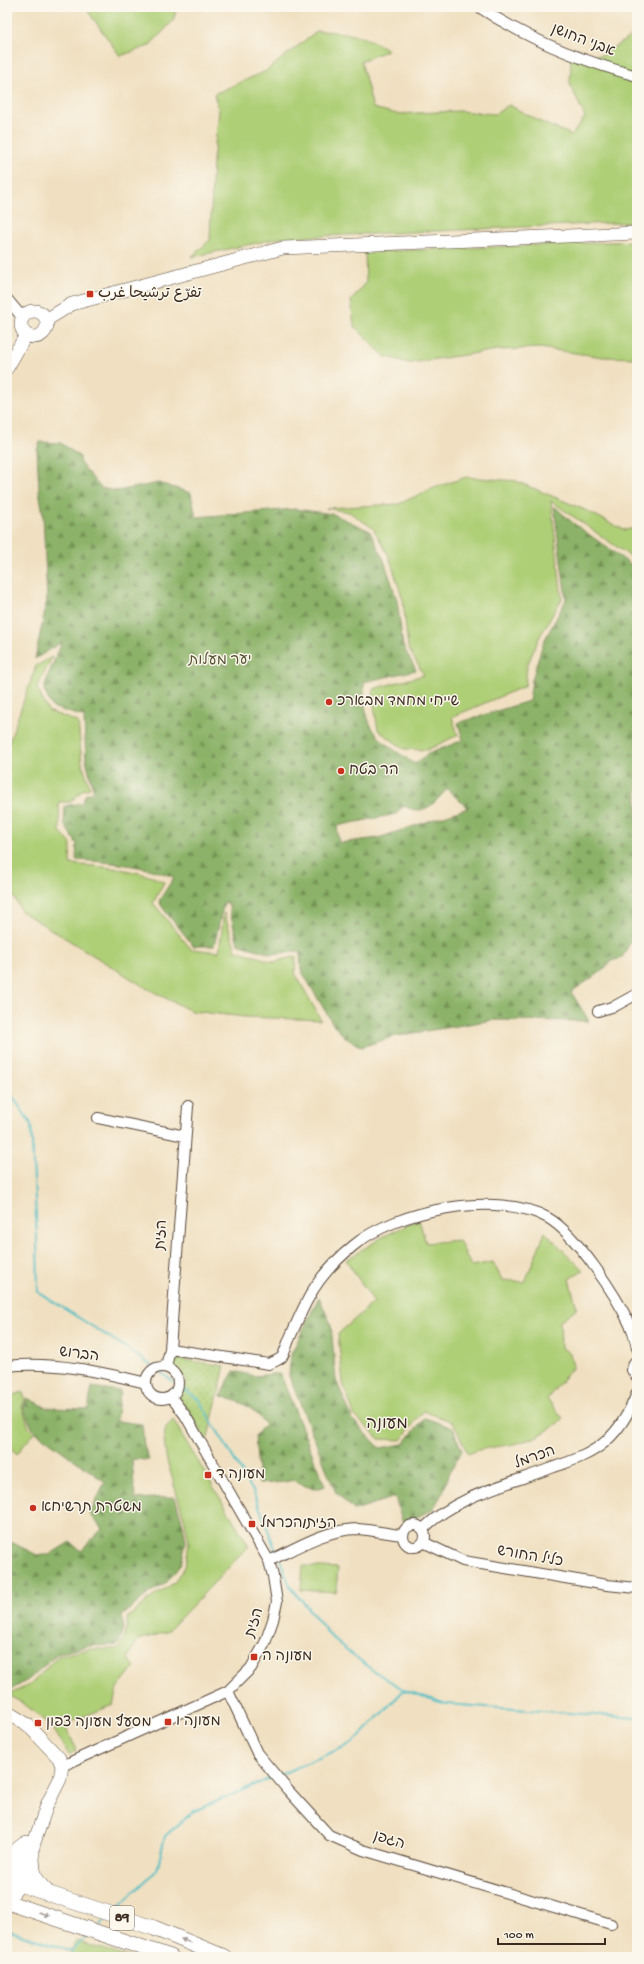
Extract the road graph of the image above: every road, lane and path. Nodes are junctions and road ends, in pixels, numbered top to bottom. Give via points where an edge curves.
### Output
1 (480, 8) edge
2 (637, 76) edge
3 (637, 232) edge
4 (9, 305) edge
5 (22, 317) junction
6 (46, 320) junction
7 (26, 335) junction
8 (7, 368) edge
9 (637, 994) edge
10 (598, 1011) dead end
11 (188, 1106) dead end
12 (98, 1118) dead end
13 (184, 1136) junction
14 (637, 1348) edge
15 (170, 1349) junction
16 (637, 1360) edge
17 (7, 1366) edge
18 (166, 1367) junction
19 (637, 1377) edge
20 (146, 1383) junction
21 (637, 1393) edge
22 (171, 1397) junction
23 (423, 1529) junction
24 (403, 1536) junction
25 (423, 1542) junction
26 (269, 1561) junction
27 (637, 1588) edge
28 (228, 1691) junction
29 (7, 1712) edge
30 (62, 1766) junction
31 (29, 1846) junction
32 (7, 1858) edge
33 (12, 1882) edge
34 (50, 1895) junction
35 (7, 1901) edge
36 (611, 1924) dead end
37 (171, 1957) edge
38 (222, 1957) edge

1 - 2 street, אבני החושן via 564,52
3 - 6 main road via 283,248 72,304
4 - 5 street
5 - 6 main road via 33,311 41,313
5 - 7 main road via 20,325
6 - 7 main road via 46,328 42,334 34,337
7 - 8 main road
9 - 10 street via 615,1006
11 - 13 street, הזית
12 - 13 street
13 - 15 street, הזית
14 - 15 street via 631,1326 621,1307 585,1253 562,1227 547,1217 524,1209 474,1205 415,1214 372,1232 353,1246 325,1275 308,1298 281,1358 269,1364
15 - 18 street, הזית
16 - 19 street via 632,1370
17 - 20 street, הברוש via 28,1364 109,1374
18 - 20 street via 150,1371
18 - 22 street via 173,1371 178,1381 178,1386
20 - 22 street via 147,1389 154,1397
21 - 23 street, הכרמל via 628,1415 606,1441 583,1456 469,1499 446,1510
22 - 26 street, הזית via 185,1415
23 - 24 street via 416,1525 409,1526
23 - 25 street
24 - 25 street via 412,1546 418,1546
24 - 26 street via 358,1529 339,1531
25 - 27 street, כליל החורש via 463,1561
26 - 28 street, הזית via 276,1602 273,1620 252,1668
28 - 30 street, הזית
28 - 36 street, הגפן via 257,1754 329,1835 363,1850
29 - 30 main road via 28,1725 59,1758
30 - 31 main road via 60,1779
31 - 32 highway
31 - 33 main road
31 - 34 highway via 34,1878
33 - 34 highway, 89
33 - 35 main road
38 -> 34 highway, 89 via 154,1928
35 -> 37 highway, 89

